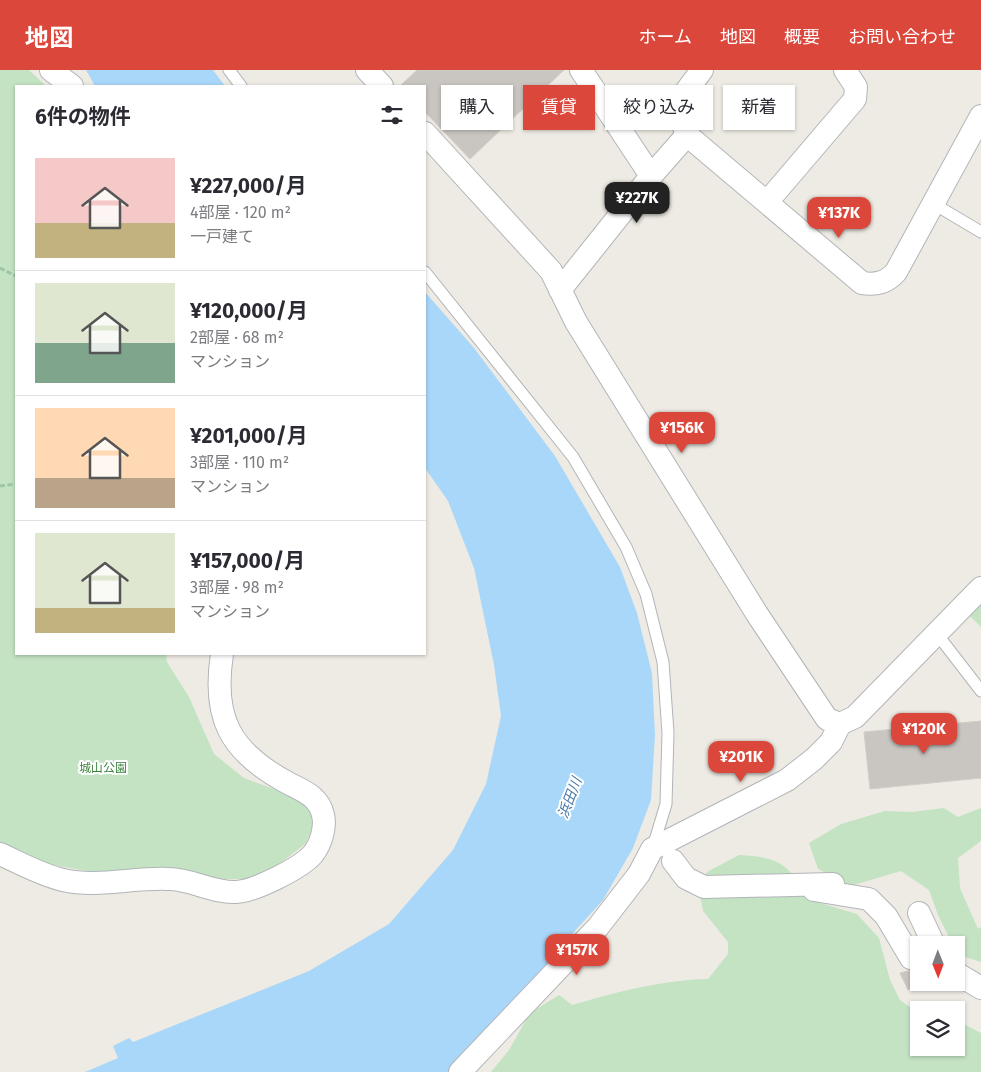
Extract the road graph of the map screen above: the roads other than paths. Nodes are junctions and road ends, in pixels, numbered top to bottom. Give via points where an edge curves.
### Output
1 (51, 70) edge
2 (229, 70) edge
3 (367, 70) edge
4 (582, 70) edge
5 (702, 70) edge
6 (845, 70) edge
7 (71, 85) edge
8 (240, 85) edge
9 (381, 85) edge
10 (981, 116) edge
11 (426, 134) edge
12 (688, 135) junction
13 (652, 176) junction
14 (767, 202) junction
15 (934, 204) junction
16 (981, 232) edge
17 (426, 273) edge
18 (560, 290) junction
19 (981, 588) edge
20 (937, 634) junction
21 (222, 655) edge
22 (981, 691) edge
23 (840, 724) junction
24 (652, 849) junction
25 (0, 854) edge
26 (673, 860) dead end
27 (833, 884) dead end
28 (805, 886) junction
29 (919, 913) dead end
30 (930, 936) edge
31 (910, 956) edge
32 (965, 978) edge
33 (981, 988) edge
34 (460, 1072) edge

1 - 7 street
2 - 8 lane
3 - 9 street
4 - 13 street
5 - 12 street via 678,102 678,114
6 - 14 street via 856,87 855,99
10 - 15 street
11 - 18 street via 551,271
12 - 13 street
12 - 14 street
13 - 18 street
14 - 15 street via 862,283 870,284 890,279 896,272
15 - 16 lane
17 - 24 lane via 573,457 626,547 646,594 663,662 668,734 666,804
18 - 23 street via 576,322 817,707 827,719
19 - 20 street
20 - 22 lane
20 - 23 street via 855,717
21 - 25 street via 219,705 238,746 255,762 305,790 323,812 325,824 313,854 276,878 234,893 170,878 90,883 63,880
23 - 24 street via 831,742 787,780
24 - 34 street via 639,874 598,927
26 - 28 street via 686,878 704,887
27 - 28 street
28 - 31 street via 869,899 886,916
29 - 30 street
32 - 33 street

